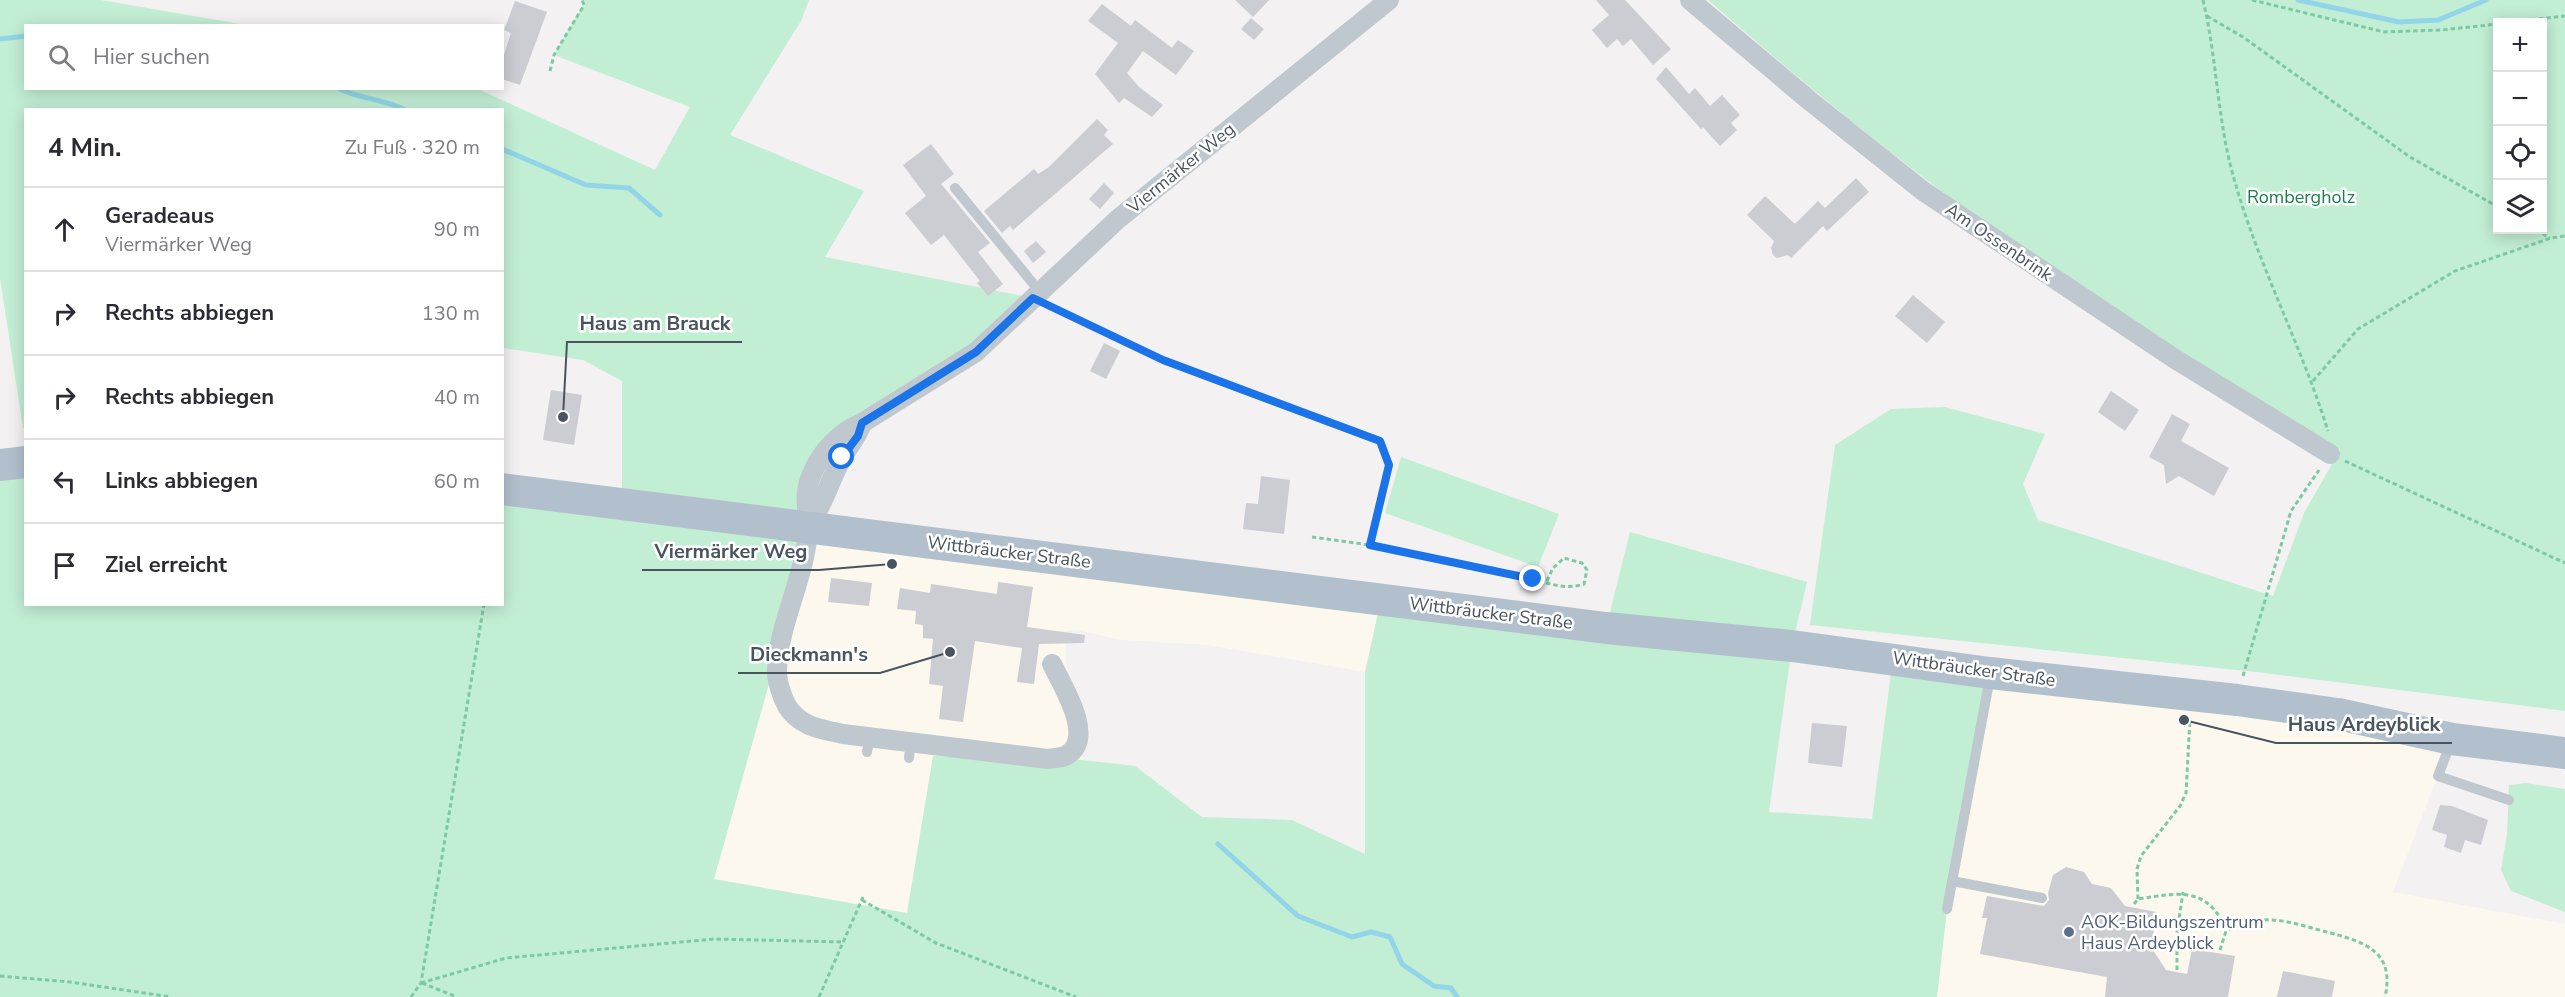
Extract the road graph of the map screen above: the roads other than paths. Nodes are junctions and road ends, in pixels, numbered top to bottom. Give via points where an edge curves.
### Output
1 (1389, 0) edge
2 (1690, 0) edge
3 (955, 188) dead end
4 (1037, 295) junction
5 (2330, 454) road end
6 (24, 462) edge
7 (0, 465) edge
8 (504, 489) edge
9 (808, 527) junction
10 (1052, 664) dead end
11 (1990, 673) junction
12 (2465, 741) junction
13 (2565, 753) edge
14 (2565, 769) edge
15 (2509, 800) dead end
16 (1952, 881) junction
17 (2042, 898) dead end
18 (1947, 909) dead end

1 - 4 street, Viermärker Weg via 1118,219
2 - 5 street, Am Ossenbrink via 1923,191 2175,359
3 - 4 lane
4 - 9 street, Viermärker Weg via 976,352 848,428 832,443 813,471 806,490
6 - 7 main road
8 - 9 main road, Wittbräucker Straße
9 - 10 street, Viermärker Weg via 780,645 777,674 787,706 801,722 869,744 910,750 1048,759 1067,755 1076,744 1079,725
9 - 11 main road, Wittbräucker Straße via 1606,628 1839,651
11 - 12 main road, Wittbräucker Straße via 2338,714
11 - 16 lane
12 - 13 main road
12 - 14 main road
12 - 15 lane via 2438,776
16 - 17 lane
16 - 18 lane

